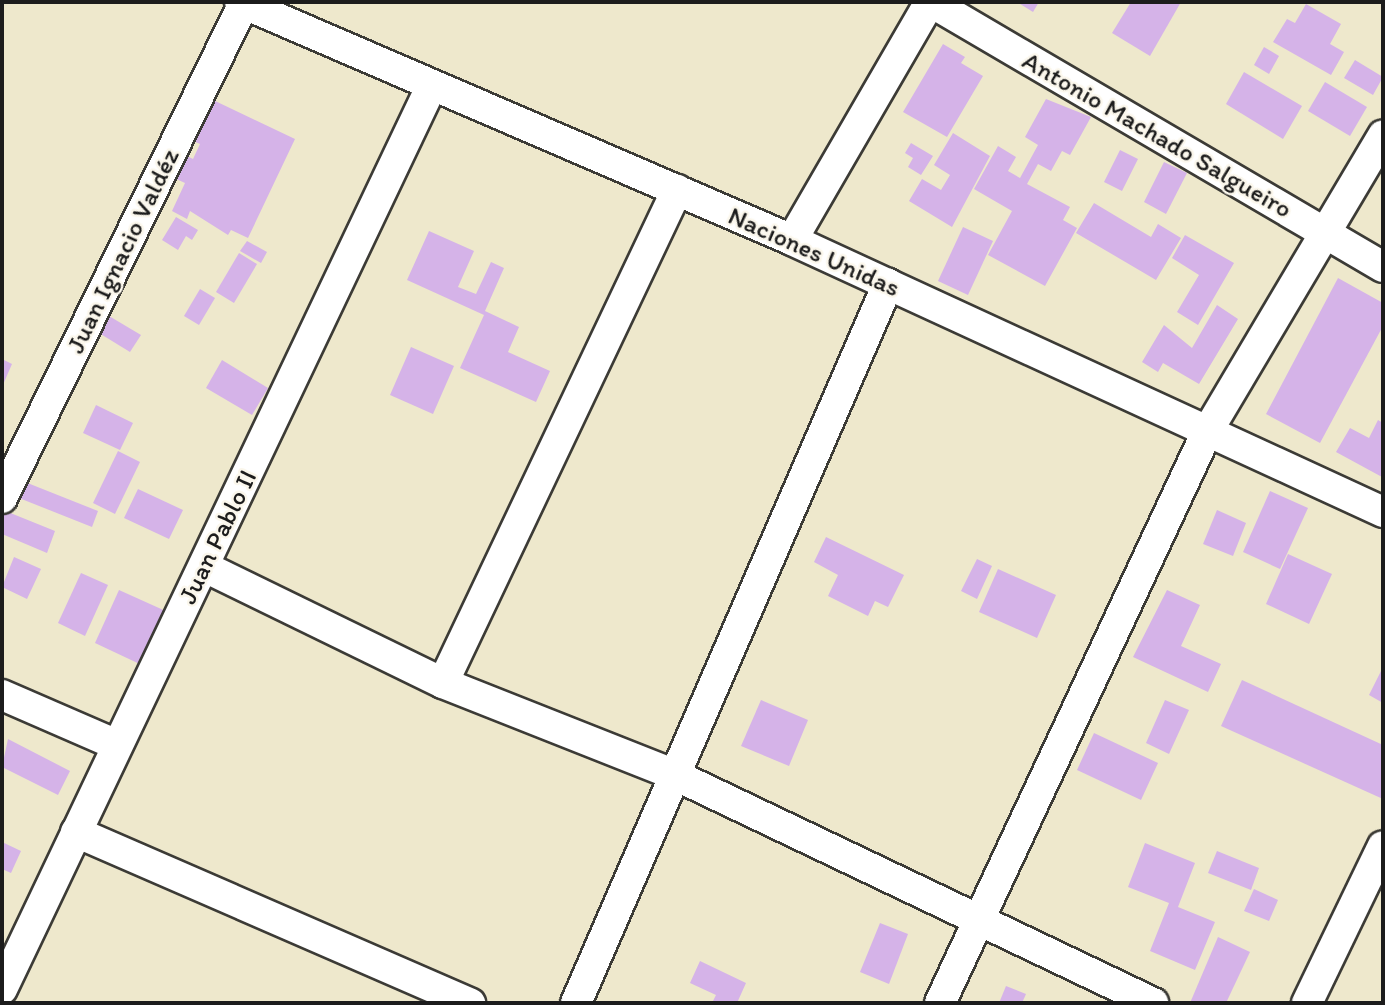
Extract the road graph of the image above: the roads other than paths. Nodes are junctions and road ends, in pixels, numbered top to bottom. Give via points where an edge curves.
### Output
1 (242, 2) edge
2 (930, 2) edge
3 (432, 85) junction
4 (1383, 135) edge
5 (677, 190) junction
6 (1324, 233) junction
7 (792, 240) junction
8 (1383, 267) edge
9 (888, 285) junction
10 (1207, 432) junction
11 (2, 498) edge
12 (1383, 512) edge
13 (205, 567) junction
14 (443, 683) junction
15 (2, 695) edge
16 (117, 745) junction
17 (675, 775) junction
18 (76, 832) junction
19 (1383, 846) edge
20 (980, 920) junction
21 (2, 989) edge
22 (470, 1003) edge
23 (576, 1003) edge
24 (940, 1003) edge
25 (1153, 1003) edge
26 (1307, 1003) edge

1 - 3 street, Naciones Unidas
1 - 11 street, Juan Ignacio Valdéz
2 - 6 street, Antonio Machado Salgueiro
2 - 7 street
3 - 5 street, Naciones Unidas
3 - 13 street, Juan Pablo II
4 - 6 street
5 - 7 street, Naciones Unidas
5 - 14 street
6 - 8 street, Antonio Machado Salgueiro
6 - 10 street
7 - 9 street, Naciones Unidas
9 - 10 street, Naciones Unidas
9 - 17 street
10 - 12 street, Naciones Unidas
10 - 20 street
13 - 14 street
13 - 16 street, Juan Pablo II
14 - 17 street
15 - 16 street
16 - 18 street, Juan Pablo II
17 - 20 street
17 - 23 street
18 - 21 street, Juan Pablo II
18 - 22 street
19 - 26 street
20 - 24 street
20 - 25 street

